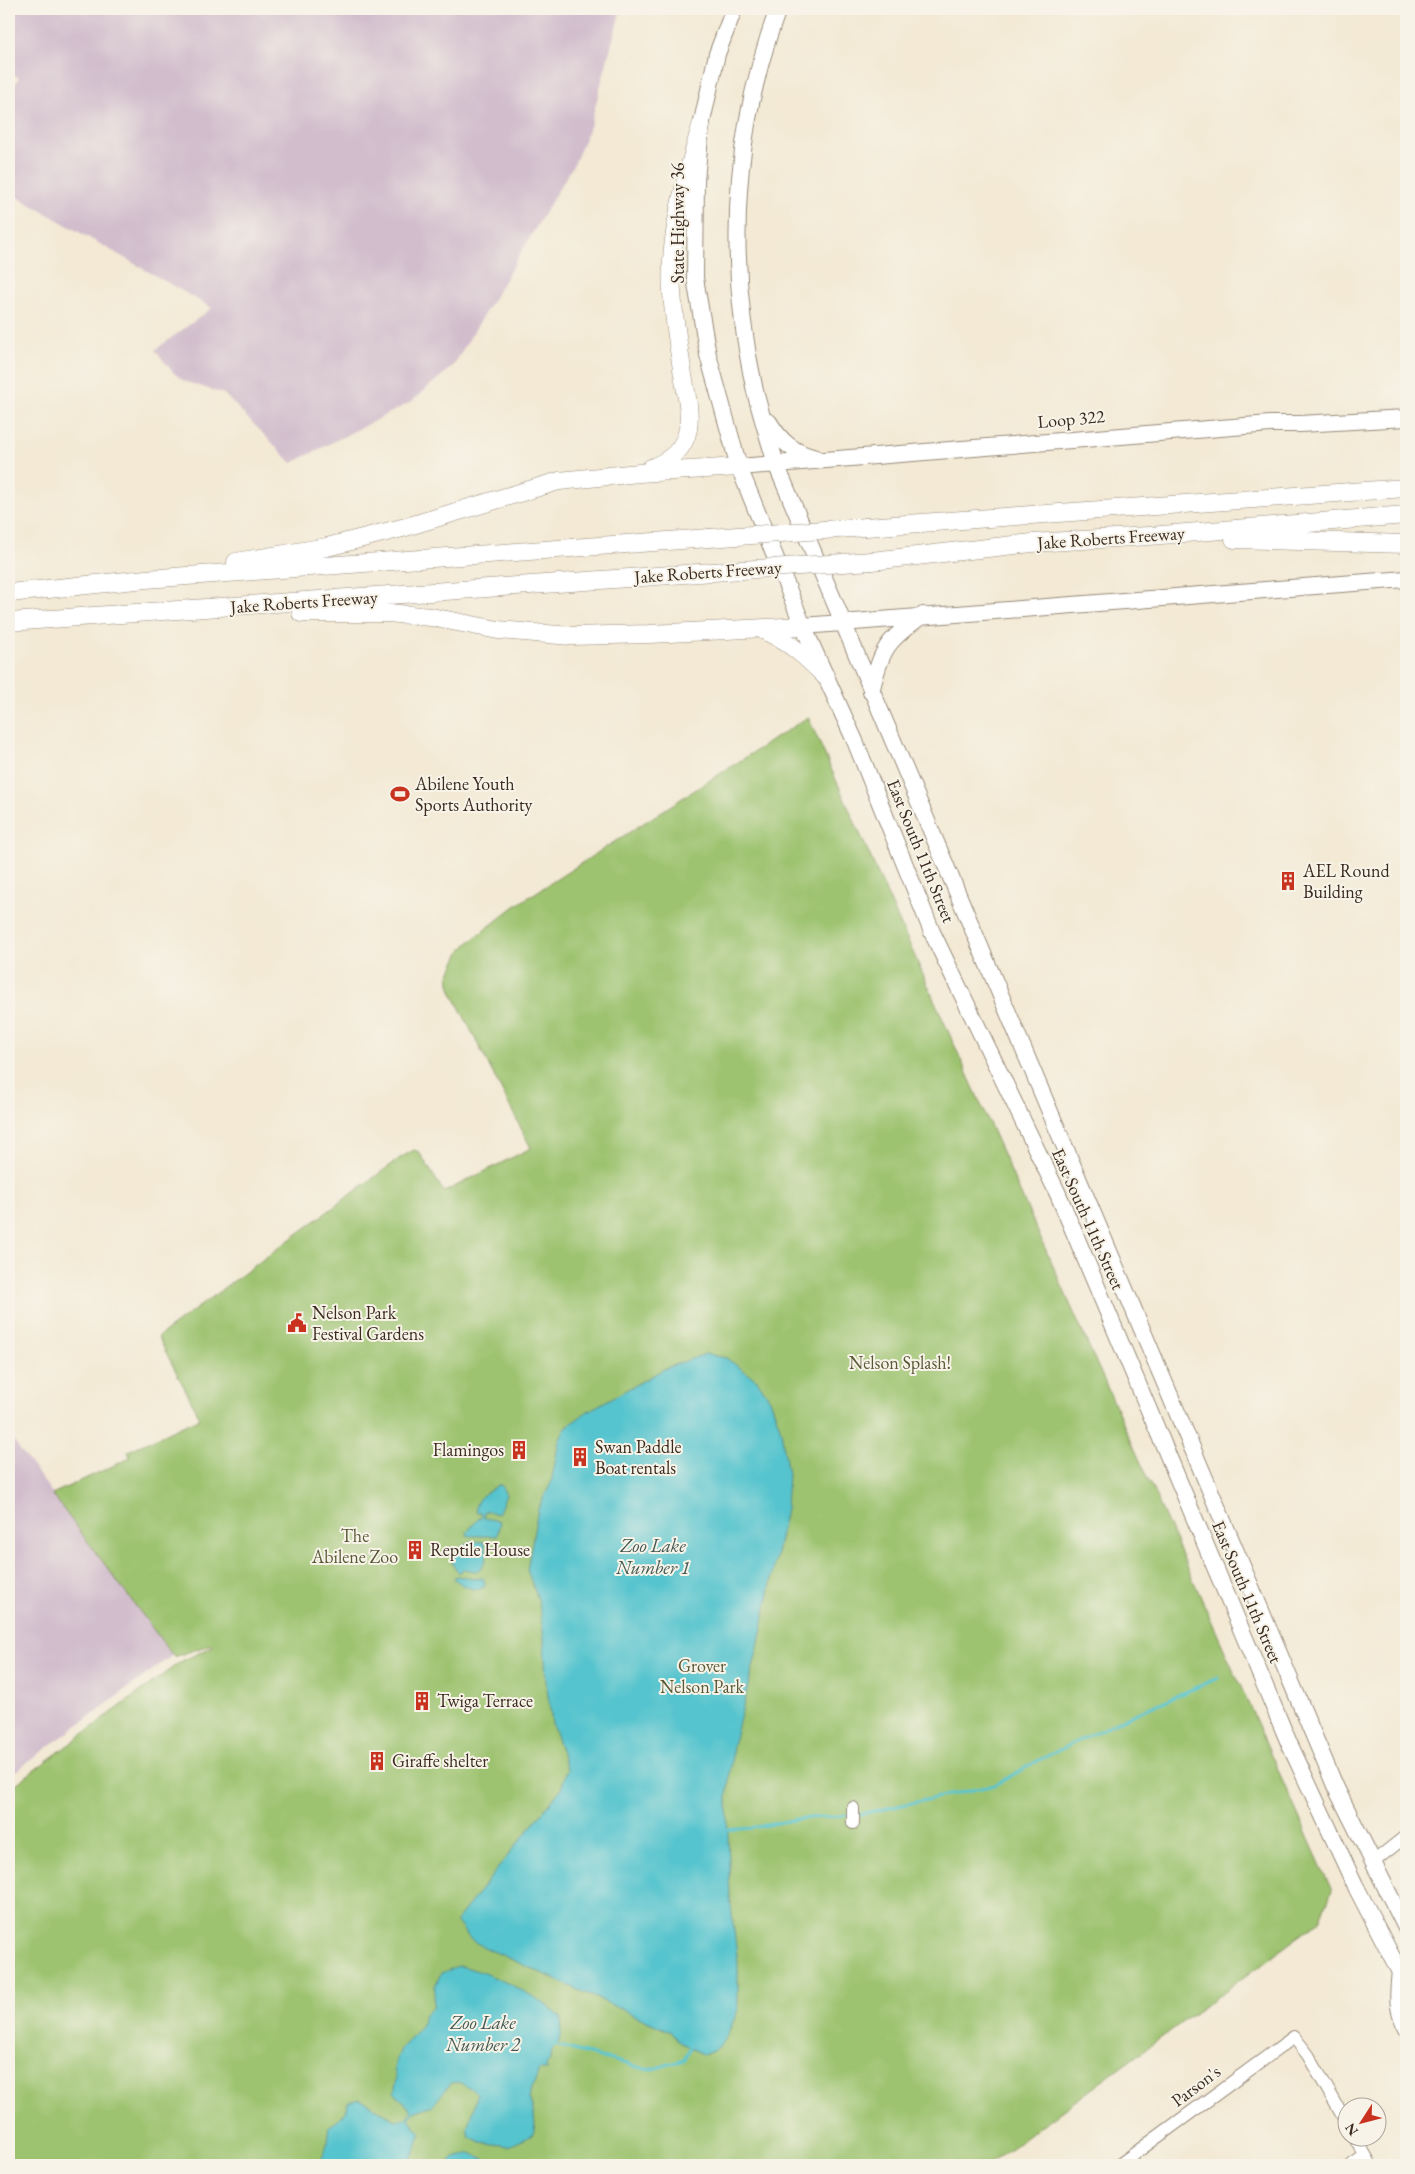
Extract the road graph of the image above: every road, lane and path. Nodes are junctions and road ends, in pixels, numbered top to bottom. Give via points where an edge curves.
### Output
1 (734, 9) edge
2 (778, 9) edge
3 (702, 126) junction
4 (759, 405) junction
5 (1406, 418) edge
6 (824, 460) junction
7 (776, 464) junction
8 (739, 467) junction
9 (638, 473) junction
10 (1406, 488) edge
11 (1406, 515) edge
12 (1149, 536) junction
13 (1406, 544) edge
14 (1406, 579) edge
15 (132, 580) junction
16 (9, 593) edge
17 (161, 612) junction
18 (923, 615) junction
19 (9, 622) edge
20 (841, 622) junction
21 (803, 626) junction
22 (760, 629) junction
23 (826, 676) junction
24 (871, 692) junction
25 (853, 1808) dead end
26 (853, 1823) dead end
27 (1406, 1836) edge
28 (1372, 1863) junction
29 (1354, 1885) junction
30 (1406, 1928) edge
31 (1398, 1970) junction
32 (1406, 1984) edge
33 (1406, 2031) edge
34 (1338, 2108) edge
35 (1360, 2146) edge
36 (1368, 2160) edge
37 (1119, 2165) edge
38 (1352, 2165) edge

1 - 3 main road, State Highway 36 via 717,54
2 - 4 main road via 752,92 743,140 736,232 744,332
3 - 8 main road, State Highway 36 via 696,180 695,278 708,355
3 - 9 highway via 684,187 673,258 674,307 688,407 688,429 680,449 667,462
4 - 6 main road via 788,447 802,455
4 - 7 main road
5 - 6 main road, Loop 322 via 1270,424
6 - 7 main road, Loop 322
7 - 8 main road, Loop 322
7 - 20 main road, East South 11th Street
8 - 9 highway
8 - 21 main road, East South 11th Street
9 - 15 highway via 559,481 327,547
10 - 15 highway, Jake Roberts Freeway, bridge
11 - 12 highway, Jake Roberts Freeway
12 - 13 highway
12 - 17 highway, Jake Roberts Freeway, bridge via 1032,543 872,561
14 - 18 main road
15 - 16 highway, Jake Roberts Freeway
17 - 19 highway, Jake Roberts Freeway
17 - 22 highway via 388,613 431,617 498,630 571,636
18 - 20 main road
18 - 24 main road via 890,640 882,654
20 - 21 main road
20 - 24 main road, East South 11th Street
21 - 22 highway
21 - 23 main road, East South 11th Street
22 - 23 highway via 784,639
23 - 29 main road, East South 11th Street via 932,932 1058,1194 1289,1743
24 - 28 main road, East South 11th Street via 1332,1779
25 - 26 street
27 - 28 street
28 - 29 main road
28 - 30 main road, East South 11th Street
29 - 31 main road, East South 11th Street
31 - 32 main road, East South 11th Street
31 - 33 street via 1395,2001
34 - 37 street, Parson's via 1294,2037
35 - 36 street
36 - 38 street

